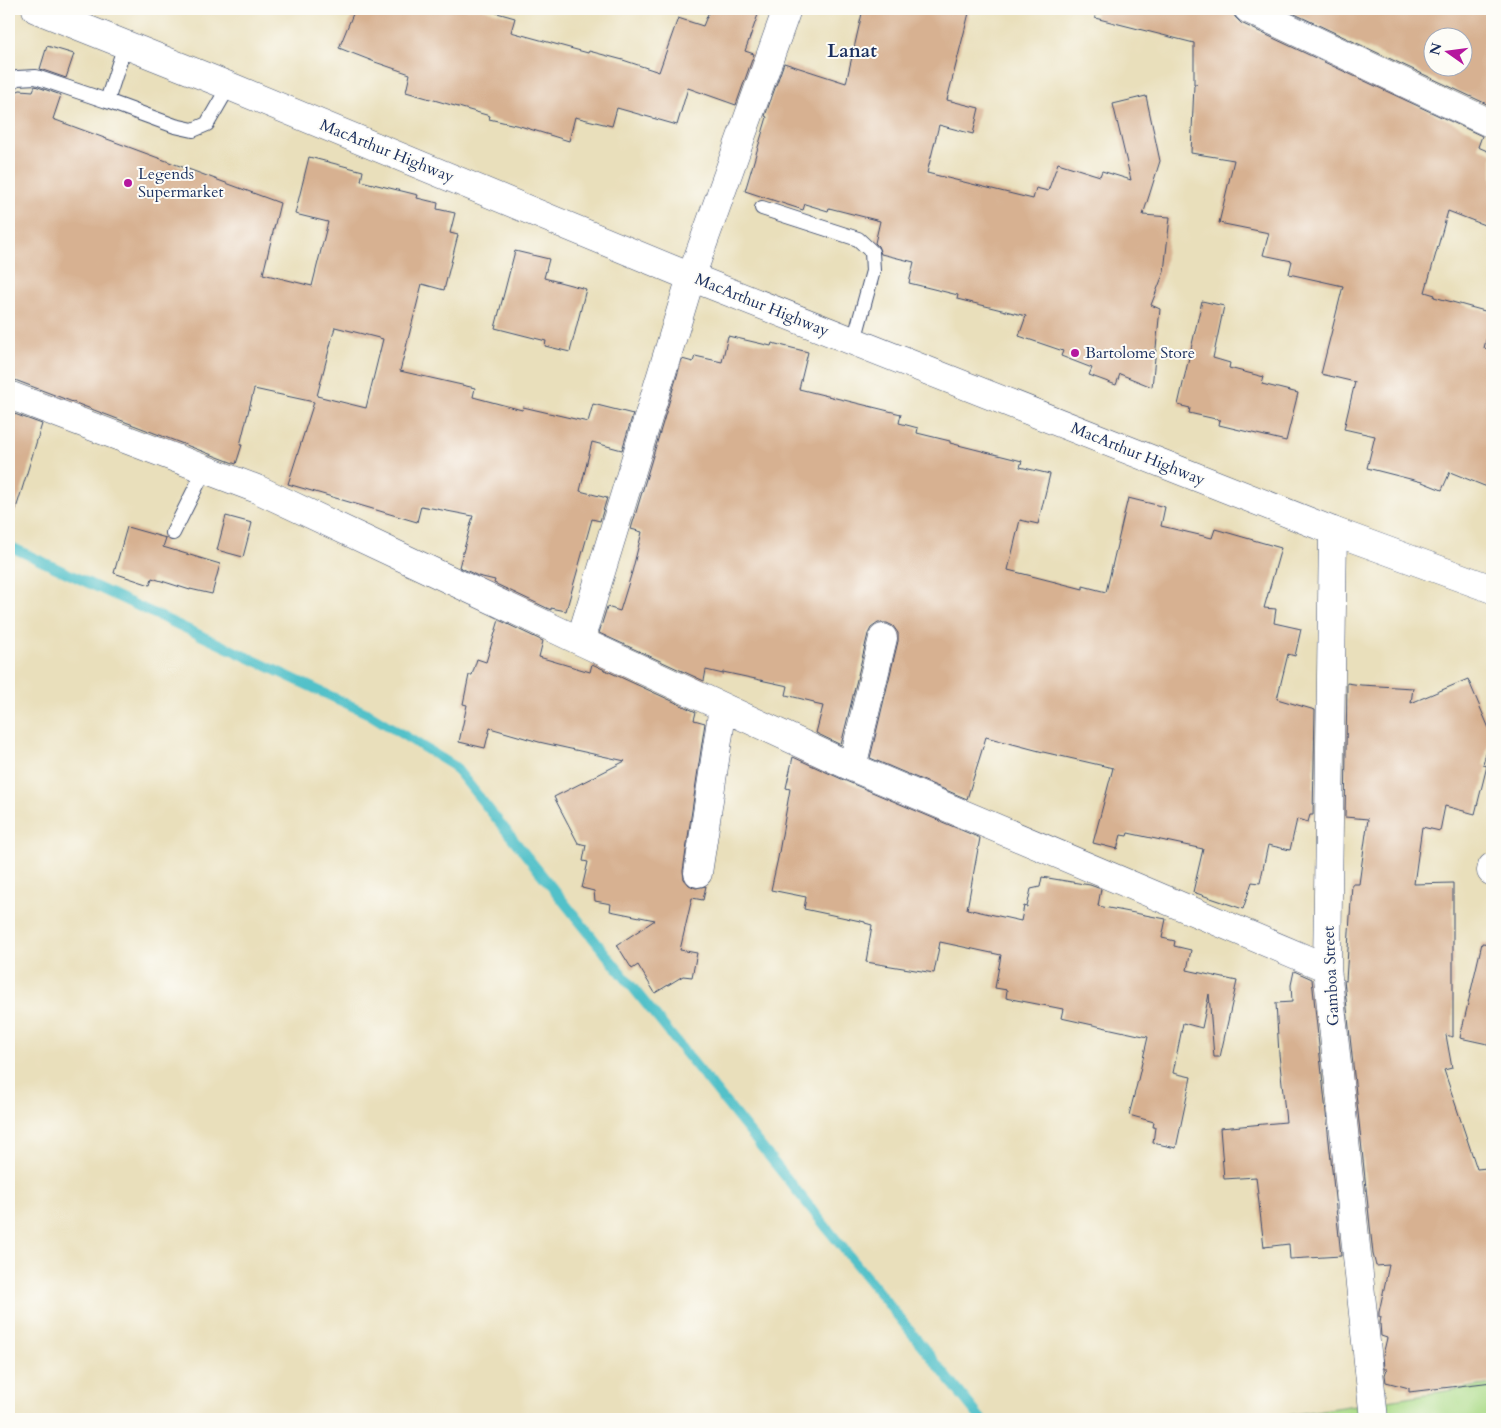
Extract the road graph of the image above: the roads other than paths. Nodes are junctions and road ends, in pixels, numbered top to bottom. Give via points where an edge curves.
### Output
1 (787, 9) edge
2 (1248, 9) edge
3 (53, 12) edge
4 (124, 44) junction
5 (9, 84) edge
6 (229, 86) junction
7 (107, 101) junction
8 (1492, 124) edge
9 (762, 208) dead end
10 (691, 277) junction
11 (854, 342) junction
12 (9, 395) edge
13 (205, 469) junction
14 (1333, 531) junction
15 (173, 533) dead end
16 (1492, 589) edge
17 (883, 638) dead end
18 (580, 641) junction
19 (722, 707) junction
20 (852, 766) junction
21 (698, 873) dead end
22 (1327, 968) junction
23 (1374, 1419) edge

1 - 10 main road
2 - 8 main road
3 - 4 main road, MacArthur Highway
4 - 6 main road, MacArthur Highway
4 - 7 lane
5 - 7 lane via 17,78 36,77
6 - 7 lane via 207,124 192,130
6 - 10 main road, MacArthur Highway
9 - 11 lane via 858,239 872,252 873,271
10 - 11 main road, MacArthur Highway
10 - 18 main road
11 - 14 main road, MacArthur Highway
12 - 13 main road
13 - 15 lane
13 - 18 main road via 298,507
14 - 16 main road, MacArthur Highway
14 - 22 main road, Gamboa Street
17 - 20 main road
18 - 19 main road
19 - 20 main road
19 - 21 main road
20 - 22 main road
22 - 23 main road, Gamboa Street

